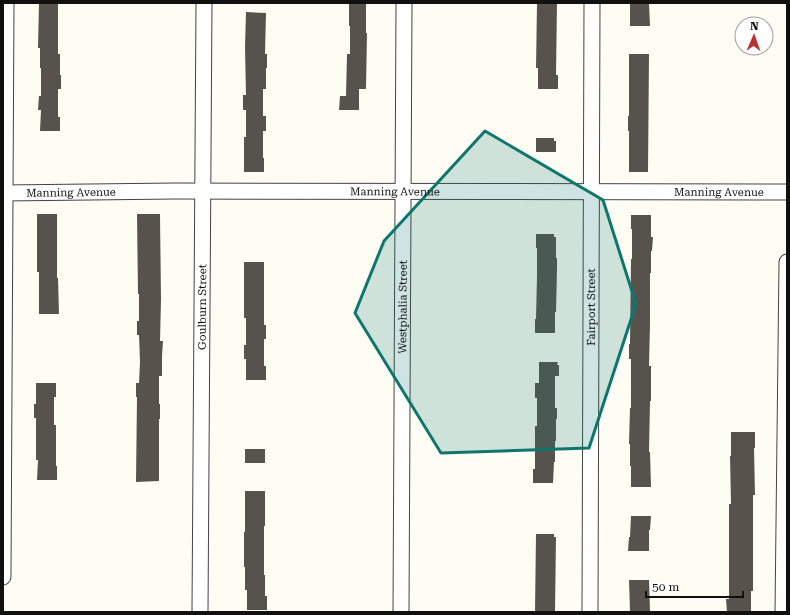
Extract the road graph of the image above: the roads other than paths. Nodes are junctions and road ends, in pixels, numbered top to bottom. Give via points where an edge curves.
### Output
1 (6, 3) edge
2 (204, 3) edge
3 (404, 3) edge
4 (592, 3) edge
5 (203, 191) junction
6 (404, 192) junction
7 (591, 192) junction
8 (787, 192) edge
9 (4, 193) edge
10 (787, 262) edge
11 (3, 577) edge
12 (200, 612) edge
13 (401, 612) edge
14 (590, 612) edge
15 (783, 612) edge

1 - 9 street
2 - 5 street, Goulburn Street
3 - 6 street, Westphalia Street
4 - 7 street, Fairport Street
5 - 6 street, Manning Avenue
5 - 9 street, Manning Avenue
5 - 12 street, Goulburn Street
6 - 7 street, Manning Avenue
6 - 13 street, Westphalia Street
7 - 8 street, Manning Avenue
7 - 14 street, Fairport Street
9 - 11 street
10 - 15 street

